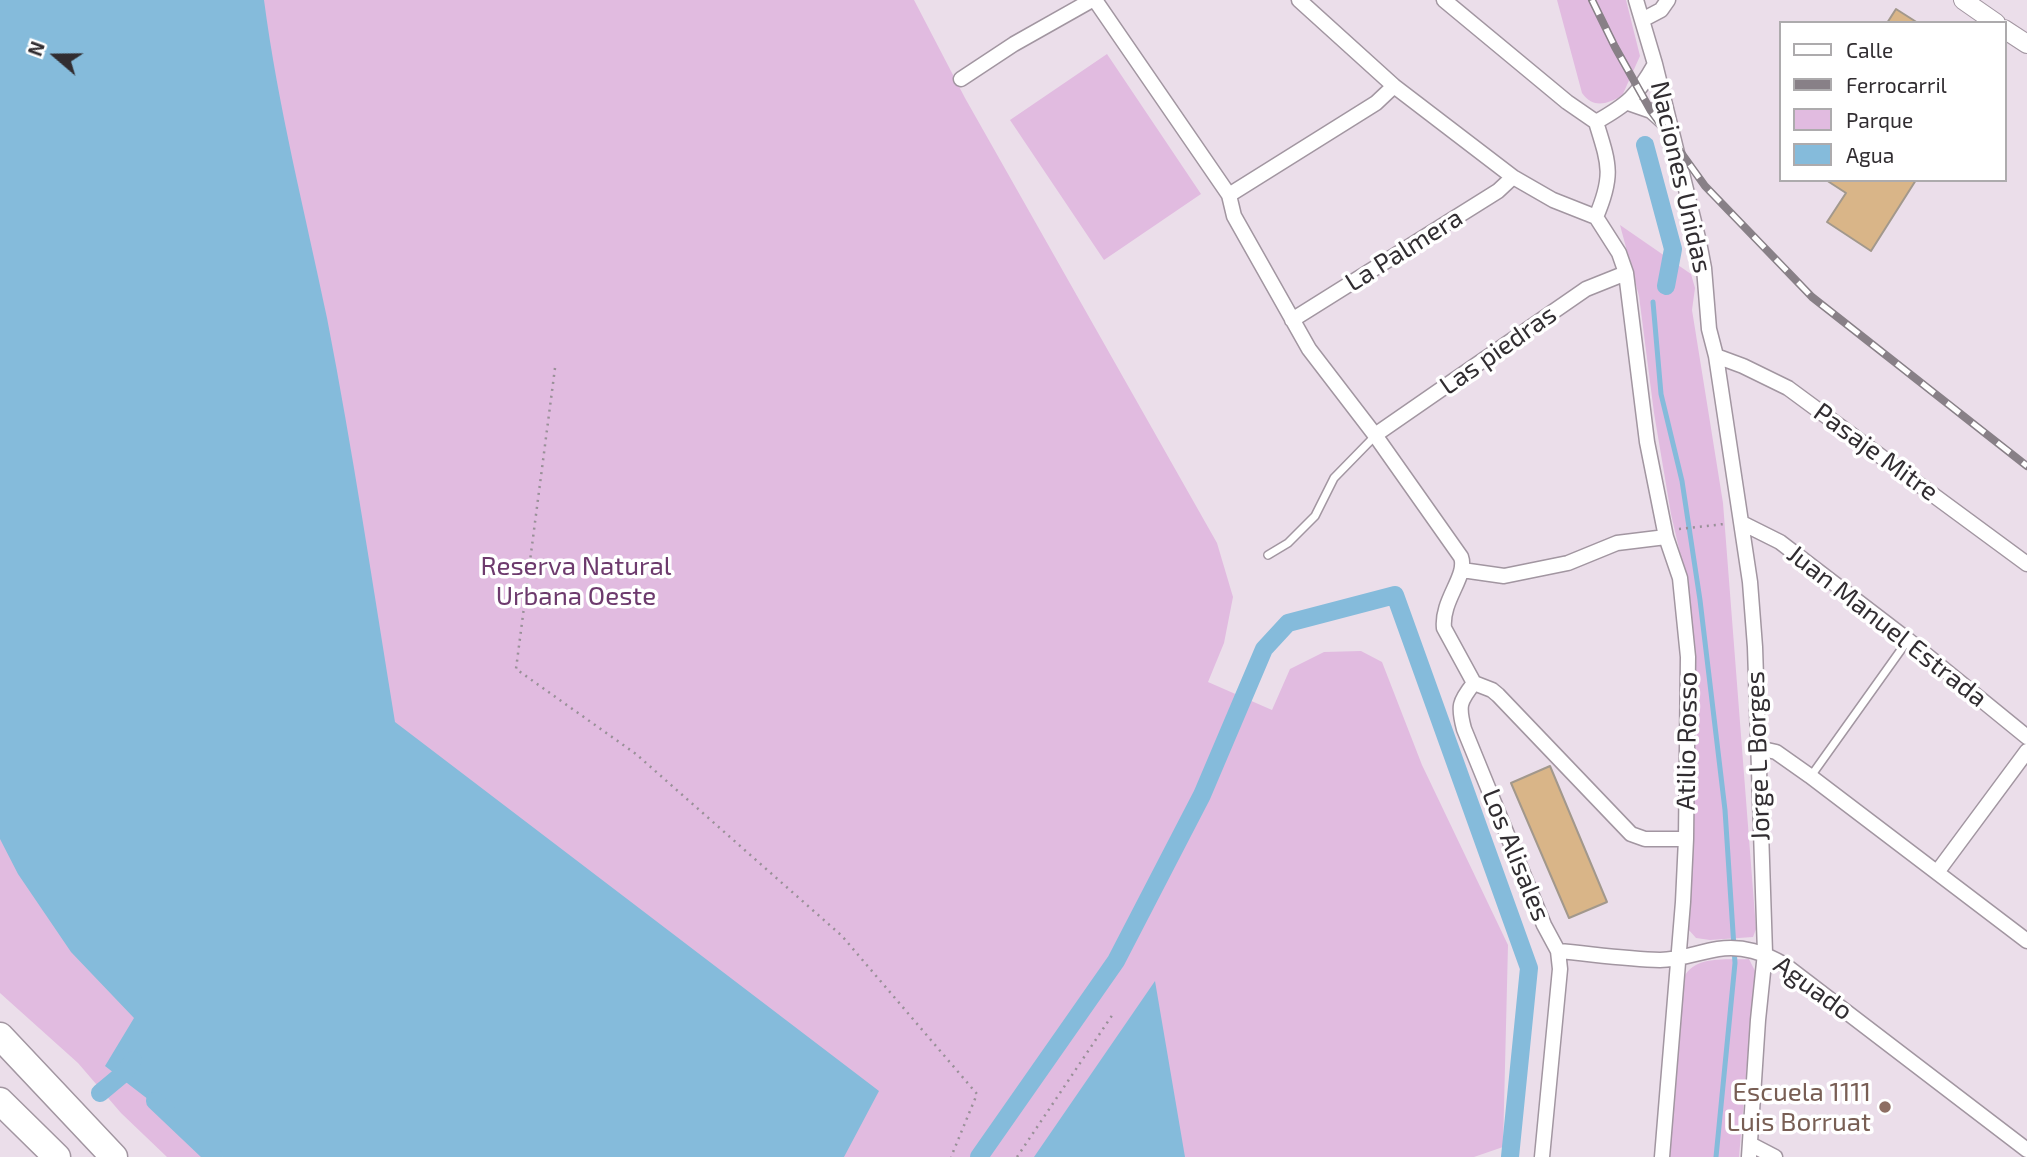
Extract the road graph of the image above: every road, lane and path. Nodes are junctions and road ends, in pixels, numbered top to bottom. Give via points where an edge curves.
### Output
1 (1093, 0) edge
2 (1299, 0) edge
3 (1444, 0) edge
4 (1636, 0) edge
5 (1668, 0) edge
6 (1967, 1) edge
7 (1642, 20) junction
8 (1993, 21) edge
9 (2006, 30) edge
10 (2027, 44) edge
11 (1655, 65) junction
12 (961, 79) dead end
13 (1394, 86) junction
14 (1628, 103) junction
15 (1596, 122) junction
16 (1669, 127) junction
17 (1513, 177) junction
18 (1229, 195) junction
19 (1596, 217) junction
20 (1626, 273) junction
21 (1292, 320) junction
22 (1716, 356) junction
23 (555, 369) dead end
24 (1375, 435) junction
25 (1742, 523) junction
26 (1709, 524) dead end
27 (1680, 529) dead end
28 (1666, 537) junction
29 (1268, 555) dead end
30 (2027, 565) edge
31 (1462, 570) junction
32 (1908, 640) junction
33 (1474, 683) junction
34 (2027, 737) edge
35 (1758, 748) junction
36 (2027, 751) edge
37 (1810, 776) junction
38 (1686, 839) junction
39 (1938, 871) junction
40 (2027, 941) edge
41 (1558, 951) junction
42 (1765, 953) junction
43 (1678, 958) junction
44 (1113, 1014) dead end
45 (0, 1036) edge
46 (0, 1056) edge
47 (0, 1101) edge
48 (0, 1121) edge
49 (1750, 1150) edge
50 (2027, 1150) edge
51 (41, 1157) edge
52 (57, 1157) edge
53 (104, 1157) edge
54 (114, 1157) edge
55 (951, 1157) edge
56 (1017, 1157) edge
57 (1542, 1157) edge
58 (1662, 1157) edge
59 (1775, 1157) edge

1 - 12 street
1 - 18 street
2 - 13 street
3 - 15 street
4 - 7 street, Naciones Unidas
5 - 7 street via 1661,10
6 - 8 street
7 - 11 street, Naciones Unidas
9 - 10 street
11 - 14 street
11 - 16 street, Naciones Unidas
13 - 17 street
13 - 18 street via 1376,103
14 - 15 street
14 - 16 street via 1651,111
15 - 19 street via 1609,163 1606,194
16 - 22 street, Naciones Unidas via 1704,268
17 - 19 street
17 - 21 street, La Palmera via 1498,191
18 - 21 street via 1234,216
19 - 20 street, Atilio Rosso
20 - 24 street, Las piedras via 1586,289
20 - 28 street, Atilio Rosso via 1647,442
21 - 24 street
22 - 25 street, Jorge L Borges
22 - 30 street, Pasaje Mitre via 1788,388
23 - 55 path via 516,669 636,754 842,936 977,1094
24 - 29 lane via 1334,478 1315,516 1288,543
24 - 31 street via 1461,557
25 - 32 street, Juan Manuel Estrada via 1780,542
25 - 35 street, Jorge L Borges via 1750,582
26 - 27 path
28 - 31 street via 1617,542 1568,563 1504,576
28 - 38 street, Atilio Rosso via 1680,578 1687,631
31 - 33 street via 1447,602 1444,628
32 - 34 street, Juan Manuel Estrada
32 - 37 lane
33 - 38 street via 1499,695 1631,834 1645,839
33 - 41 street, Los Alisales via 1460,705 1464,729
35 - 37 street via 1776,752
35 - 42 street, Jorge L Borges
36 - 39 street
37 - 39 street
38 - 43 street, Atilio Rosso
39 - 40 street
41 - 43 street, Aguado
41 - 57 street, Los Alisales
42 - 43 street, Aguado via 1729,948
42 - 49 street, Jorge L Borges
42 - 50 street, Aguado
43 - 58 street, Atilio Rosso
44 - 56 path
45 - 54 highway
46 - 53 highway
47 - 52 highway
48 - 51 highway
49 - 59 street

